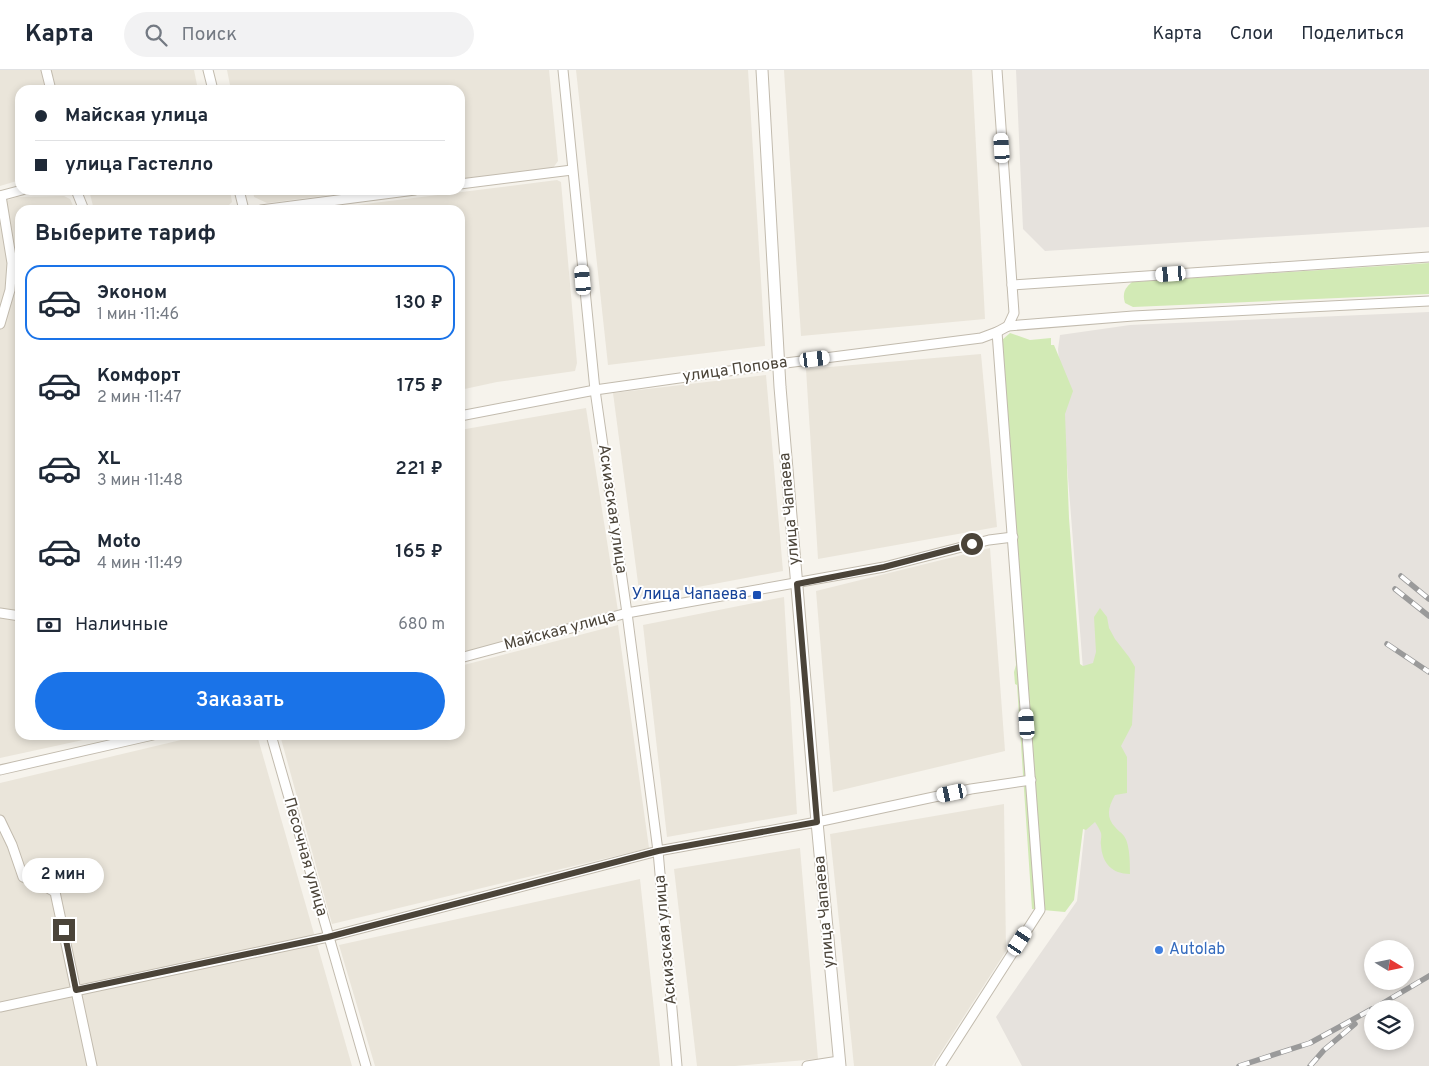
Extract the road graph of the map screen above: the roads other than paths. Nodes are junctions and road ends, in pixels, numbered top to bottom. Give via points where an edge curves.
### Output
1 (46, 70) edge
2 (208, 70) edge
3 (562, 70) edge
4 (762, 70) edge
5 (997, 70) edge
6 (50, 85) edge
7 (212, 85) edge
8 (572, 170) junction
9 (465, 183) edge
10 (15, 192) edge
11 (376, 195) edge
12 (0, 196) edge
13 (300, 205) edge
14 (1429, 258) edge
15 (1012, 285) junction
16 (1429, 301) edge
17 (0, 324) edge
18 (1008, 326) junction
19 (997, 332) junction
20 (778, 364) junction
21 (595, 390) junction
22 (465, 415) edge
23 (1013, 537) junction
24 (797, 584) junction
25 (0, 613) edge
26 (627, 613) junction
27 (15, 615) edge
28 (465, 657) edge
29 (131, 740) edge
30 (272, 740) edge
31 (0, 770) edge
32 (1031, 780) junction
33 (0, 820) edge
34 (817, 822) junction
35 (658, 851) junction
36 (328, 937) junction
37 (76, 990) junction
38 (0, 1007) edge
39 (840, 1063) edge
40 (92, 1066) edge
41 (366, 1066) edge
42 (677, 1066) edge
43 (807, 1066) edge
44 (940, 1066) edge

1 - 6 street
2 - 7 street
3 - 8 street, Аскизская улица
4 - 20 street, улица Чапаева
5 - 15 street
8 - 9 street
8 - 21 street, Аскизская улица
10 - 12 street
11 - 13 street
12 - 17 street via 12,263 10,290
14 - 15 street
15 - 18 street via 1014,313
16 - 18 street via 1133,316
18 - 19 street, улица Попова
19 - 20 street, улица Попова via 981,338
19 - 23 street
20 - 21 street, улица Попова
20 - 24 street, улица Чапаева
21 - 22 street, улица Попова
21 - 26 street, Аскизская улица
23 - 24 street, Майская улица
23 - 32 street
24 - 26 street, Майская улица
24 - 34 street, улица Чапаева
25 - 27 street
26 - 28 street, Майская улица
26 - 35 street, Аскизская улица
29 - 31 street
30 - 36 street, Песочная улица
32 - 34 street via 972,789
32 - 44 street via 1040,910
33 - 37 street via 23,876 55,892
34 - 35 street
34 - 39 street, улица Чапаева
35 - 36 street
35 - 42 street, Аскизская улица
36 - 37 street
36 - 41 street, Песочная улица
37 - 38 street
37 - 40 street
39 - 43 street

